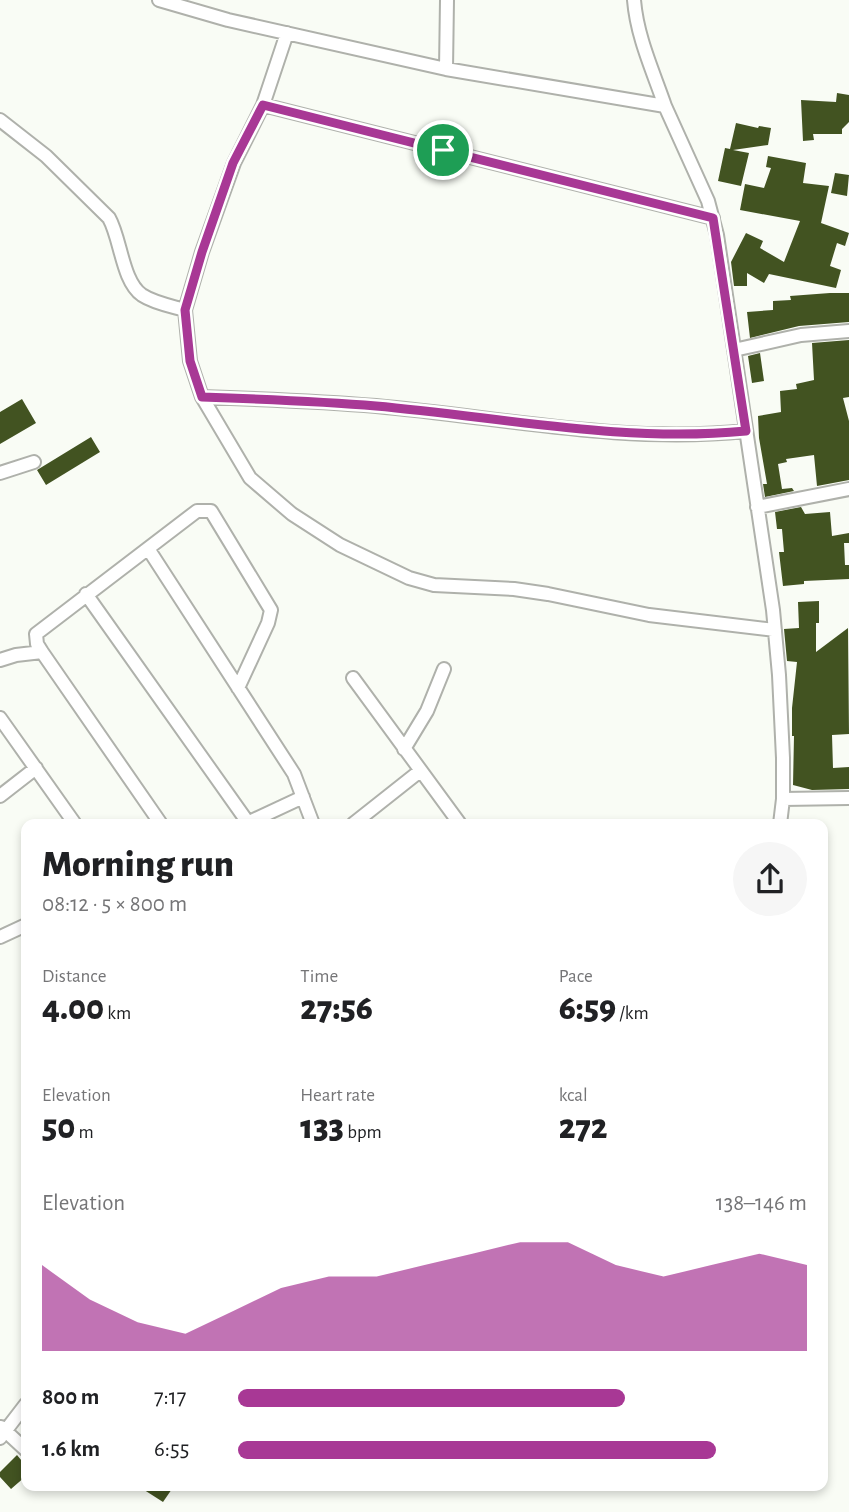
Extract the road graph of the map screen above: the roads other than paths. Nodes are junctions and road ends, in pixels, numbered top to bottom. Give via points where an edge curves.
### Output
1 (159, 0) edge
2 (447, 0) edge
3 (634, 0) edge
4 (287, 33) junction
5 (446, 69) junction
6 (263, 105) junction
7 (665, 106) junction
8 (0, 120) edge
9 (713, 218) junction
10 (185, 310) junction
11 (849, 331) edge
12 (734, 350) junction
13 (202, 397) junction
14 (746, 431) junction
15 (34, 461) dead end
16 (0, 473) edge
17 (849, 489) edge
18 (757, 506) junction
19 (149, 550) junction
20 (86, 594) junction
21 (775, 630) junction
22 (42, 652) junction
23 (0, 660) edge
24 (444, 668) dead end
25 (353, 678) dead end
26 (238, 688) junction
27 (0, 718) edge
28 (404, 749) junction
29 (36, 768) junction
30 (420, 771) junction
31 (0, 796) edge
32 (303, 797) junction
33 (849, 798) edge
34 (783, 799) junction
35 (72, 819) edge
36 (158, 819) edge
37 (244, 819) edge
38 (257, 819) edge
39 (311, 819) edge
40 (358, 819) edge
41 (456, 819) edge
42 (781, 819) edge
43 (21, 927) edge
44 (0, 937) edge
45 (21, 1410) edge
46 (2, 1431) edge
47 (21, 1446) edge

1 - 4 street
2 - 5 street
3 - 7 street via 643,46
4 - 5 street
4 - 6 street
5 - 7 street
6 - 9 street
6 - 10 street via 233,163
7 - 9 street
8 - 10 street via 47,156 109,218 137,291
9 - 12 street
10 - 13 street via 190,361
11 - 12 street via 802,335
12 - 14 street
13 - 14 street via 376,406 624,434
13 - 21 street via 250,478 311,527 409,578 434,585 513,589 649,615
14 - 18 street
15 - 16 street
17 - 18 street
18 - 21 street
19 - 20 street
19 - 26 street
19 - 26 street via 197,511 214,515 271,610
20 - 22 street via 39,630 36,639
20 - 37 street
21 - 34 street
22 - 23 street
22 - 36 street
24 - 28 street via 427,711
25 - 28 street
26 - 32 street via 294,774
27 - 29 street
28 - 30 street
29 - 31 street
29 - 35 street
30 - 40 street
30 - 41 street
32 - 38 street
32 - 39 street
33 - 34 street
34 - 42 street
43 - 44 street
45 - 46 street
46 - 47 street

